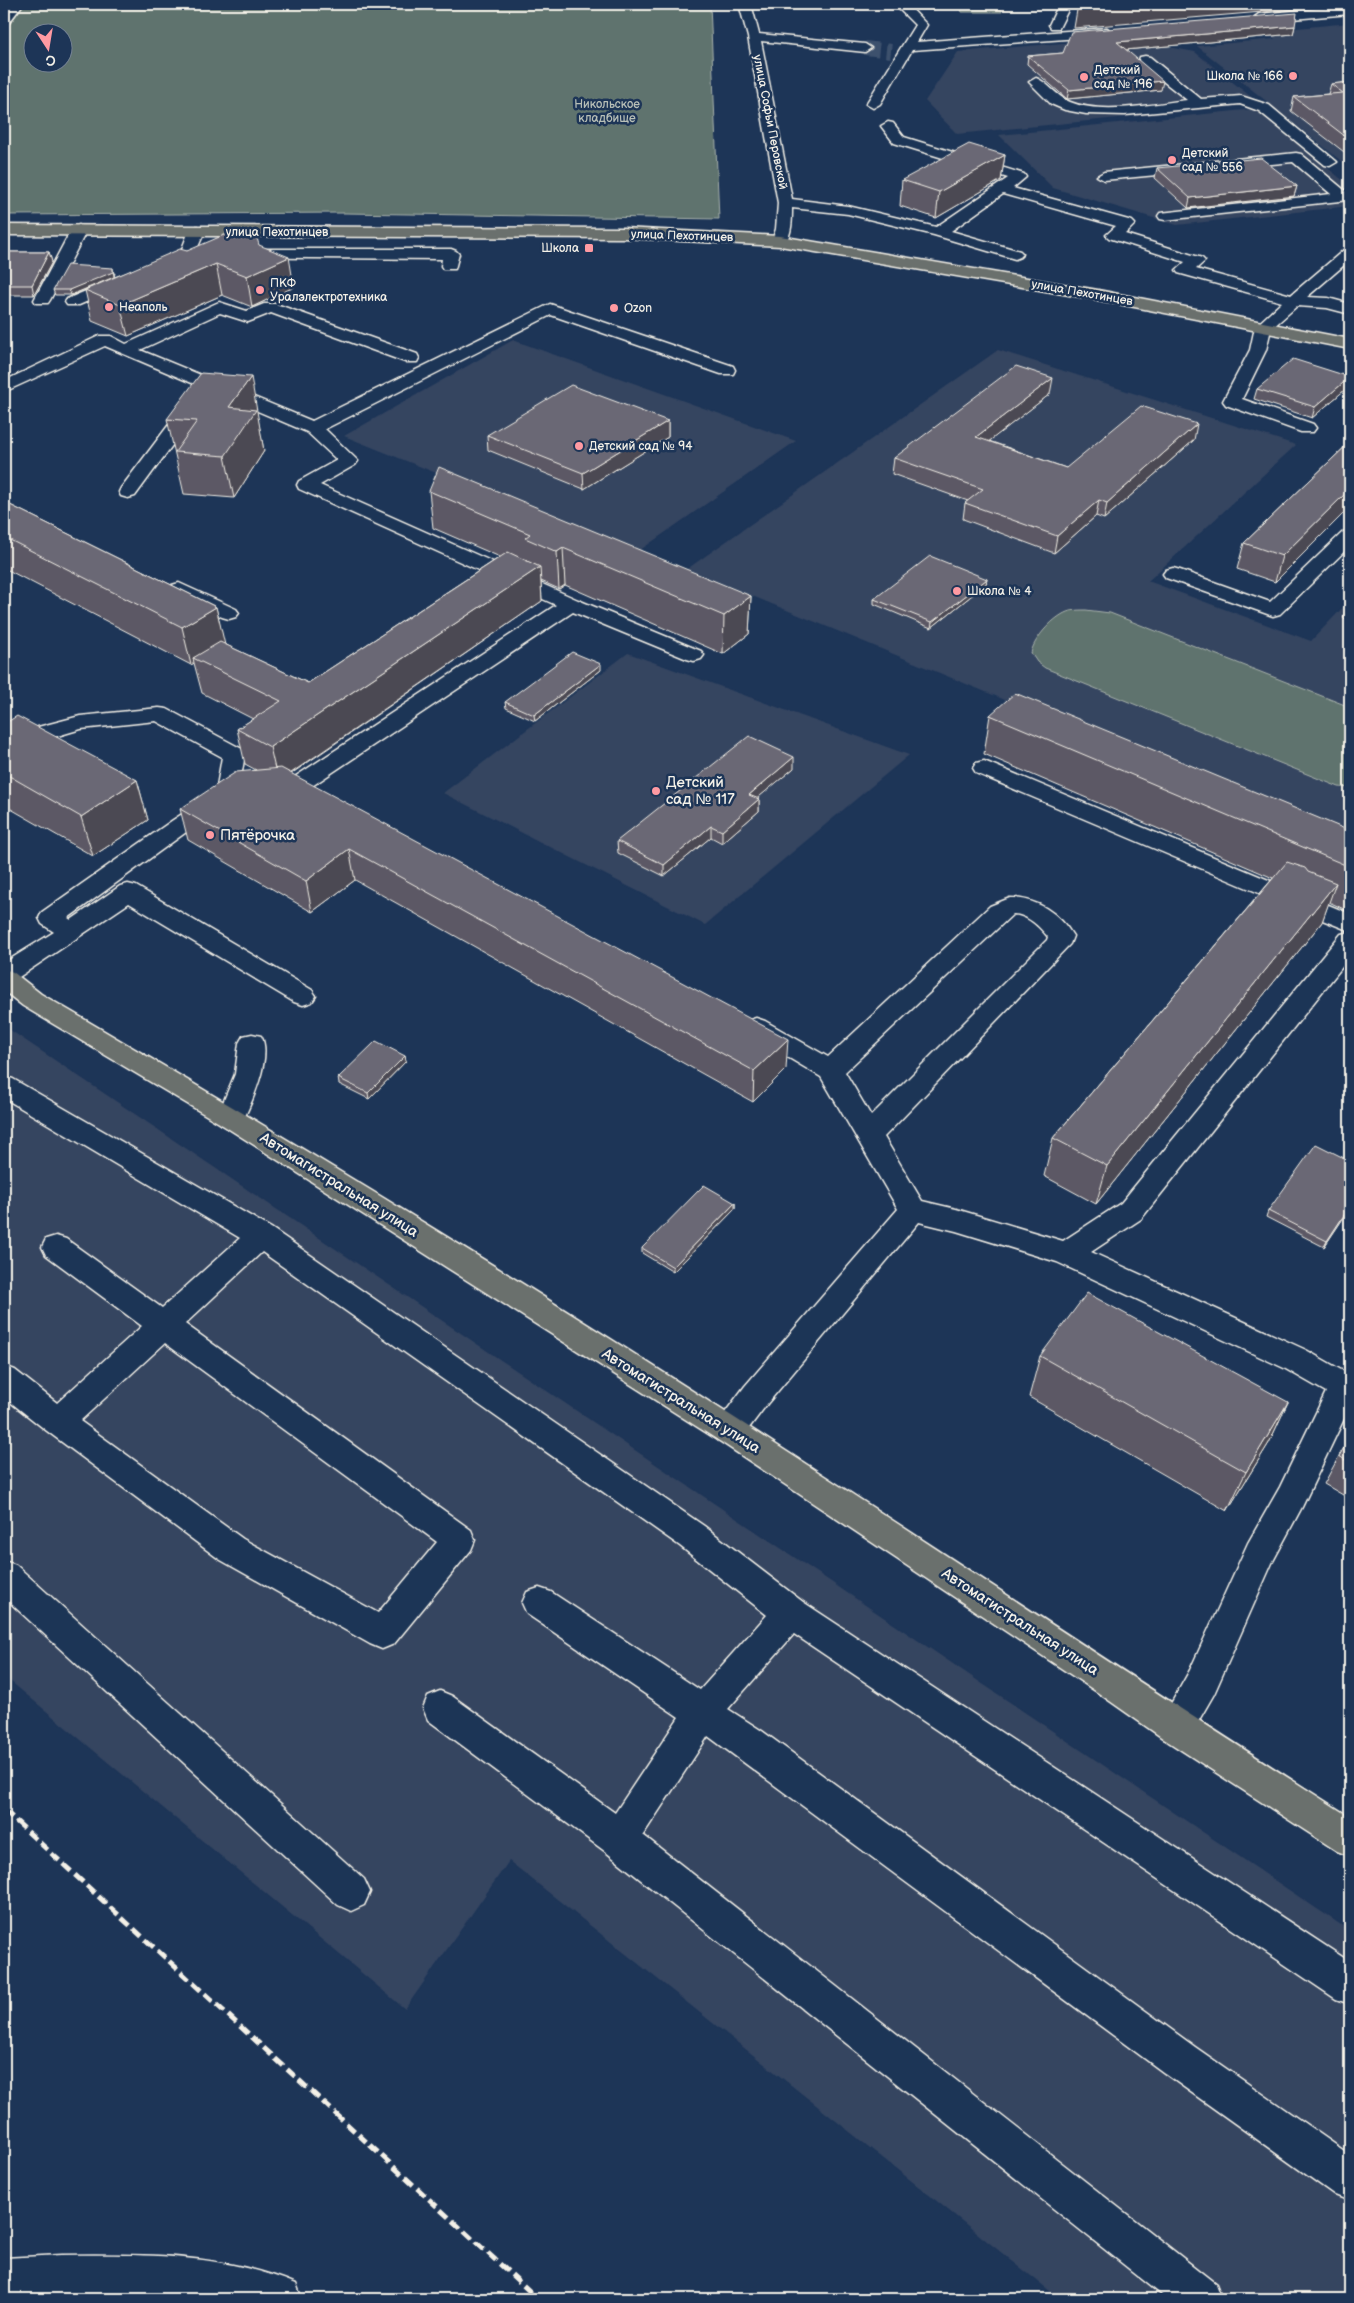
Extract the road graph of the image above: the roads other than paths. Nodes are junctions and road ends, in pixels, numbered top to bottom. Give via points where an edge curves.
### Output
1 (17, 4) edge
2 (745, 4) edge
3 (900, 4) edge
4 (1065, 4) edge
5 (1350, 10) edge
6 (1251, 19) edge
7 (4, 21) edge
8 (1055, 26) dead end
9 (1122, 30) edge
10 (754, 37) junction
11 (866, 48) tunnel mouth
12 (907, 49) junction
13 (891, 51) tunnel mouth
14 (1145, 60) dead end
15 (1036, 82) dead end
16 (1198, 103) junction
17 (873, 104) dead end
18 (1281, 106) dead end
19 (1264, 108) junction
20 (888, 126) dead end
21 (1343, 173) dead end
22 (1104, 176) dead end
23 (1000, 189) junction
24 (1347, 199) edge
25 (785, 203) junction
26 (1165, 216) dead end
27 (4, 230) edge
28 (79, 230) junction
29 (197, 231) junction
30 (939, 232) junction
31 (780, 241) junction
32 (1350, 252) edge
33 (188, 254) junction
34 (1015, 254) dead end
35 (170, 261) edge
36 (449, 266) dead end
37 (135, 276) edge
38 (42, 300) dead end
39 (1295, 301) junction
40 (73, 302) dead end
41 (1350, 309) edge
42 (1263, 327) junction
43 (1350, 344) edge
44 (126, 350) junction
45 (411, 358) dead end
46 (727, 370) dead end
47 (208, 384) junction
48 (4, 387) edge
49 (313, 428) junction
50 (1307, 428) dead end
51 (128, 492) dead end
52 (1350, 536) edge
53 (1173, 574) dead end
54 (166, 583) edge
55 (571, 604) junction
56 (229, 613) dead end
57 (694, 655) edge
58 (4, 760) edge
59 (984, 768) dead end
60 (242, 794) junction
61 (1350, 923) edge
62 (71, 932) junction
63 (1350, 940) edge
64 (4, 977) edge
65 (303, 996) dead end
66 (738, 1017) edge
67 (252, 1043) dead end
68 (830, 1070) junction
69 (4, 1086) edge
70 (232, 1117) junction
71 (868, 1134) junction
72 (913, 1210) junction
73 (261, 1236) junction
74 (56, 1247) dead end
75 (1066, 1253) junction
76 (164, 1326) junction
77 (1347, 1380) edge
78 (9, 1394) edge
79 (58, 1422) junction
80 (729, 1431) junction
81 (4, 1576) edge
82 (539, 1602) dead end
83 (791, 1613) junction
84 (440, 1708) dead end
85 (702, 1712) junction
86 (1176, 1727) junction
87 (1350, 1838) edge
88 (619, 1839) junction
89 (351, 1892) dead end
90 (1350, 1985) edge
91 (1350, 2180) edge
92 (4, 2280) edge
93 (282, 2299) edge
94 (1202, 2299) edge

1 - 7 street
2 - 10 street, улица Софьи Перовской
3 - 12 street via 921,25
4 - 8 street
5 - 6 street
9 - 12 street
10 - 11 street
10 - 25 street, улица Софьи Перовской
12 - 13 street
12 - 17 street
14 - 16 street
15 - 16 street via 1064,105 1105,112
16 - 19 street via 1241,100
18 - 19 street
19 - 21 street
20 - 23 street via 900,140 1019,177
22 - 24 street via 1296,157
23 - 30 street
23 - 39 street via 1127,224 1114,235 1198,261 1184,270
24 - 26 street
25 - 30 street via 848,210
25 - 31 street, улица Софьи Перовской
27 - 28 main road, улица Пехотинцев
28 - 29 main road, улица Пехотинцев
28 - 38 street
29 - 31 main road, улица Пехотинцев via 623,233
29 - 33 street
30 - 34 street
31 - 42 main road, улица Пехотинцев via 931,265
32 - 39 street
33 - 35 street
33 - 36 street via 451,254
37 - 40 street
39 - 41 street via 1328,303
39 - 42 street
42 - 43 main road, улица Пехотинцев
42 - 50 street via 1258,350 1232,401
44 - 45 street via 219,307 248,317 270,307
44 - 47 street
44 - 48 street via 105,340
46 - 49 street via 550,308 520,326
47 - 49 street
47 - 51 street
49 - 55 street via 349,461 306,486
52 - 53 street via 1274,610
54 - 56 street
55 - 57 street
55 - 60 street via 289,791
58 - 60 street via 46,732 80,722 159,714 234,754
59 - 61 street
60 - 62 street via 181,825 51,918
62 - 64 street
62 - 65 street via 128,892
63 - 75 street via 1132,1211
64 - 70 main road, Автомагистральная улица via 32,1000
66 - 68 street
67 - 70 street via 248,1074
68 - 71 street
68 - 71 street via 1004,909 1009,906 1028,909 1053,924 1060,936 1058,944
69 - 73 street
70 - 80 main road, Автомагистральная улица
71 - 72 street
72 - 75 street
72 - 80 street
73 - 76 street
73 - 83 street via 692,1536
74 - 76 street
75 - 77 street
76 - 79 street
76 - 79 street via 459,1540 382,1633 231,1548
77 - 86 street via 1291,1498 1260,1554 1202,1682
78 - 79 street
80 - 86 main road, Автомагистральная улица
81 - 89 street
82 - 85 street
83 - 85 street
83 - 90 street
84 - 88 street
85 - 88 street
85 - 91 street
86 - 87 main road, Автомагистральная улица
88 - 94 street
92 - 93 street via 62,2276 158,2278 238,2286

